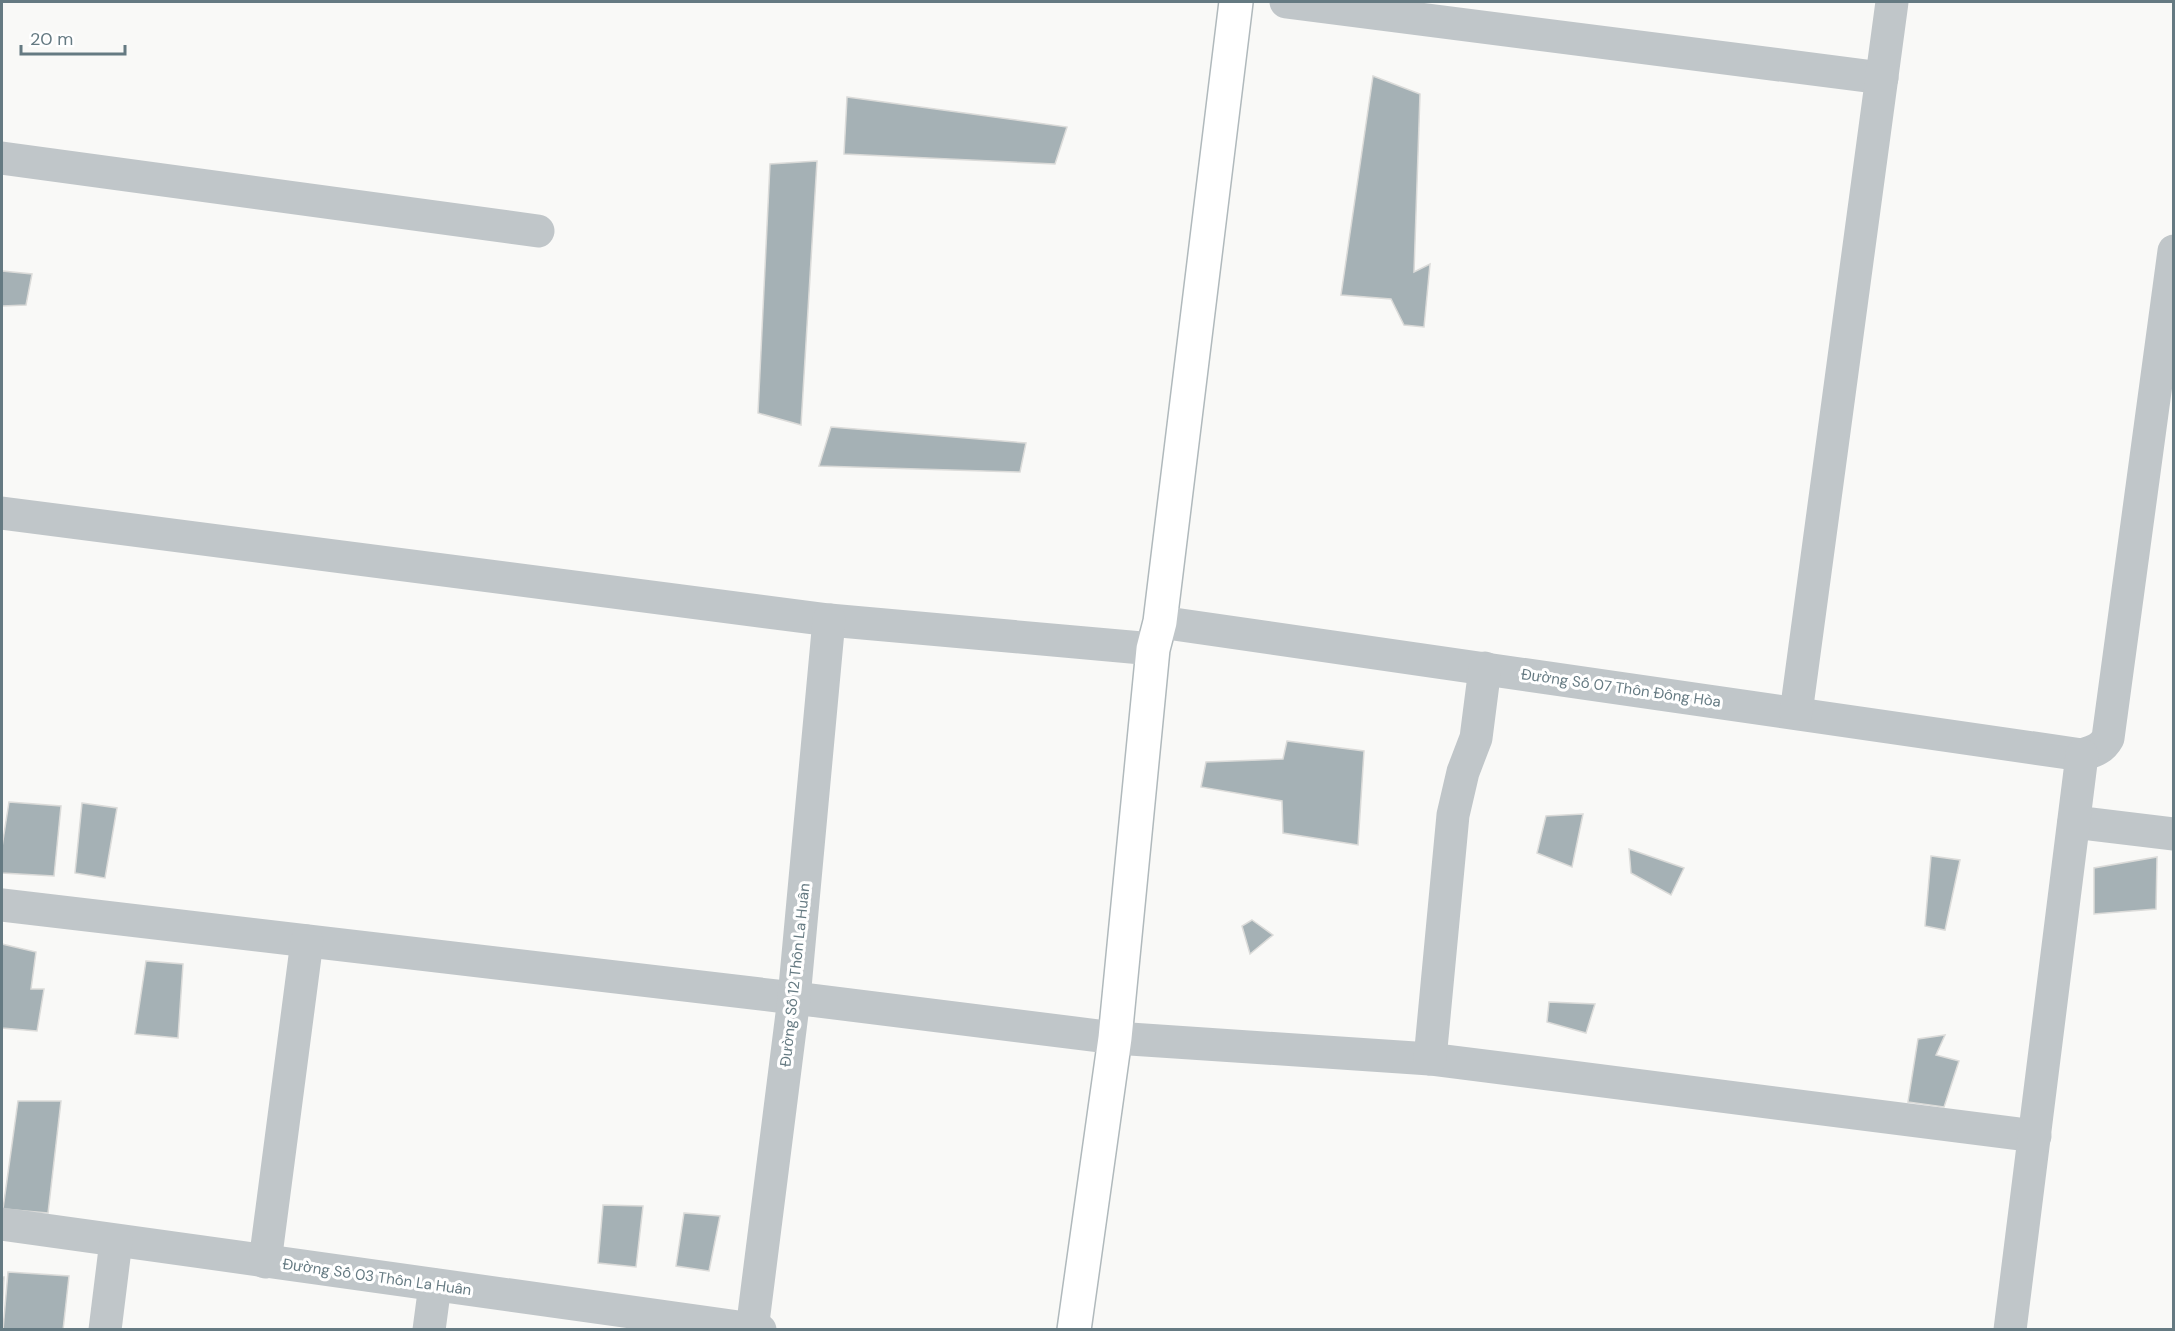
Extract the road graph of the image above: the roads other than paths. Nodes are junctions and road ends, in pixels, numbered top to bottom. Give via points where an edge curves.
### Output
1 (1236, 2) edge
2 (1286, 2) edge
3 (1892, 2) edge
4 (1882, 78) junction
5 (2, 158) edge
6 (538, 231) dead end
7 (2174, 251) edge
8 (2, 513) edge
9 (829, 620) junction
10 (1157, 635) junction
11 (1485, 668) junction
12 (1796, 713) junction
13 (2082, 755) junction
14 (2074, 822) junction
15 (2174, 834) edge
16 (2, 905) edge
17 (307, 941) junction
18 (794, 998) junction
19 (1115, 1038) junction
20 (1430, 1059) junction
21 (2035, 1136) junction
22 (2, 1224) edge
23 (117, 1241) junction
24 (265, 1262) junction
25 (435, 1285) junction
26 (105, 1329) edge
27 (429, 1329) edge
28 (755, 1329) edge
29 (1074, 1329) edge
30 (2010, 1329) edge

1 - 10 street
2 - 4 street
3 - 4 street
4 - 12 street
5 - 6 street
7 - 13 street via 2108,738 2098,750
8 - 9 street, Đường Số 07 Thôn Đông Hòa
9 - 10 street, Đường Số 07 Thôn Đông Hòa
9 - 18 street, Đường Số 12 Thôn La Huân
10 - 11 street, Đường Số 07 Thôn Đông Hòa
10 - 19 street
11 - 12 street, Đường Số 07 Thôn Đông Hòa
11 - 20 street via 1476,738 1453,815
12 - 13 street, Đường Số 07 Thôn Đông Hòa
13 - 14 street
14 - 15 street
14 - 21 street
16 - 17 street
17 - 18 street
17 - 24 street
18 - 19 street
18 - 28 street, Đường Số 12 Thôn La Huân
19 - 20 street
19 - 29 street
20 - 21 street
21 - 30 street
22 - 23 street, Đường Số 03 Thôn La Huân
23 - 24 street, Đường Số 03 Thôn La Huân
23 - 26 street
24 - 25 street, Đường Số 03 Thôn La Huân
25 - 27 street
25 - 28 street, Đường Số 03 Thôn La Huân

